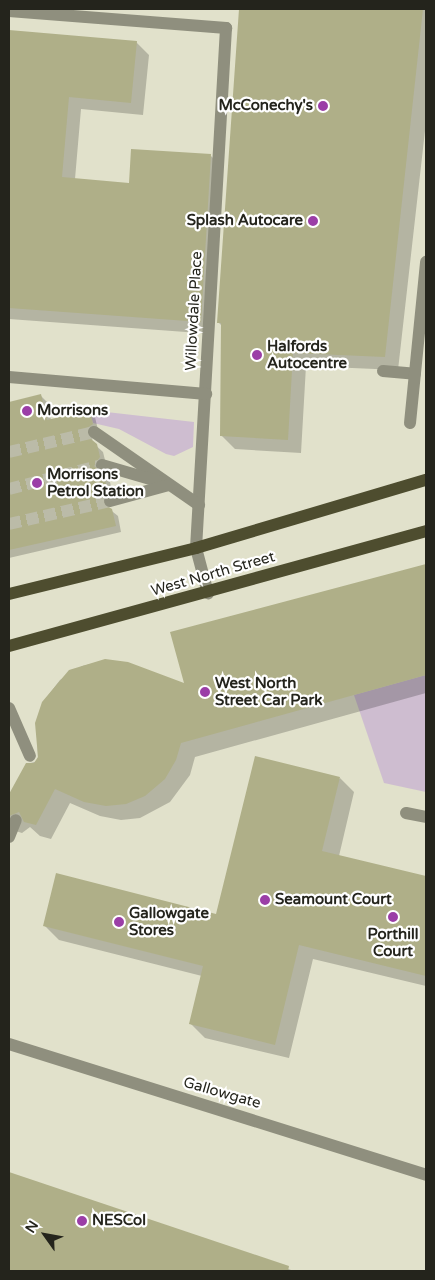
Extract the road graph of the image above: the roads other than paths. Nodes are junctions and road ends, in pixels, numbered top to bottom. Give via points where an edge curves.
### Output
1 (9, 10) edge
2 (426, 262) edge
3 (384, 371) dead end
4 (414, 374) junction
5 (9, 377) edge
6 (206, 394) junction
7 (410, 423) dead end
8 (94, 432) dead end
9 (102, 465) tunnel mouth
10 (426, 480) edge
11 (169, 485) junction
12 (110, 501) tunnel mouth
13 (199, 504) junction
14 (426, 531) edge
15 (196, 548) junction
16 (208, 593) junction
17 (9, 594) edge
18 (9, 646) edge
19 (9, 708) edge
20 (30, 756) dead end
21 (406, 813) dead end
22 (426, 817) edge
23 (16, 820) dead end
24 (9, 837) edge
25 (9, 1044) edge
26 (426, 1175) edge

1 - 6 street, Willowdale Place via 226,28
2 - 4 street
3 - 4 street
4 - 7 street
5 - 6 street
6 - 13 street, Willowdale Place
8 - 11 street
9 - 11 street
10 - 15 main road, West North Street
11 - 12 street
11 - 13 street
13 - 15 street, Willowdale Place
14 - 16 main road, West North Street
15 - 16 street, Willowdale Place
15 - 17 main road, West North Street
16 - 18 main road, West North Street
19 - 20 street
21 - 22 street
23 - 24 street
25 - 26 street, Gallowgate

